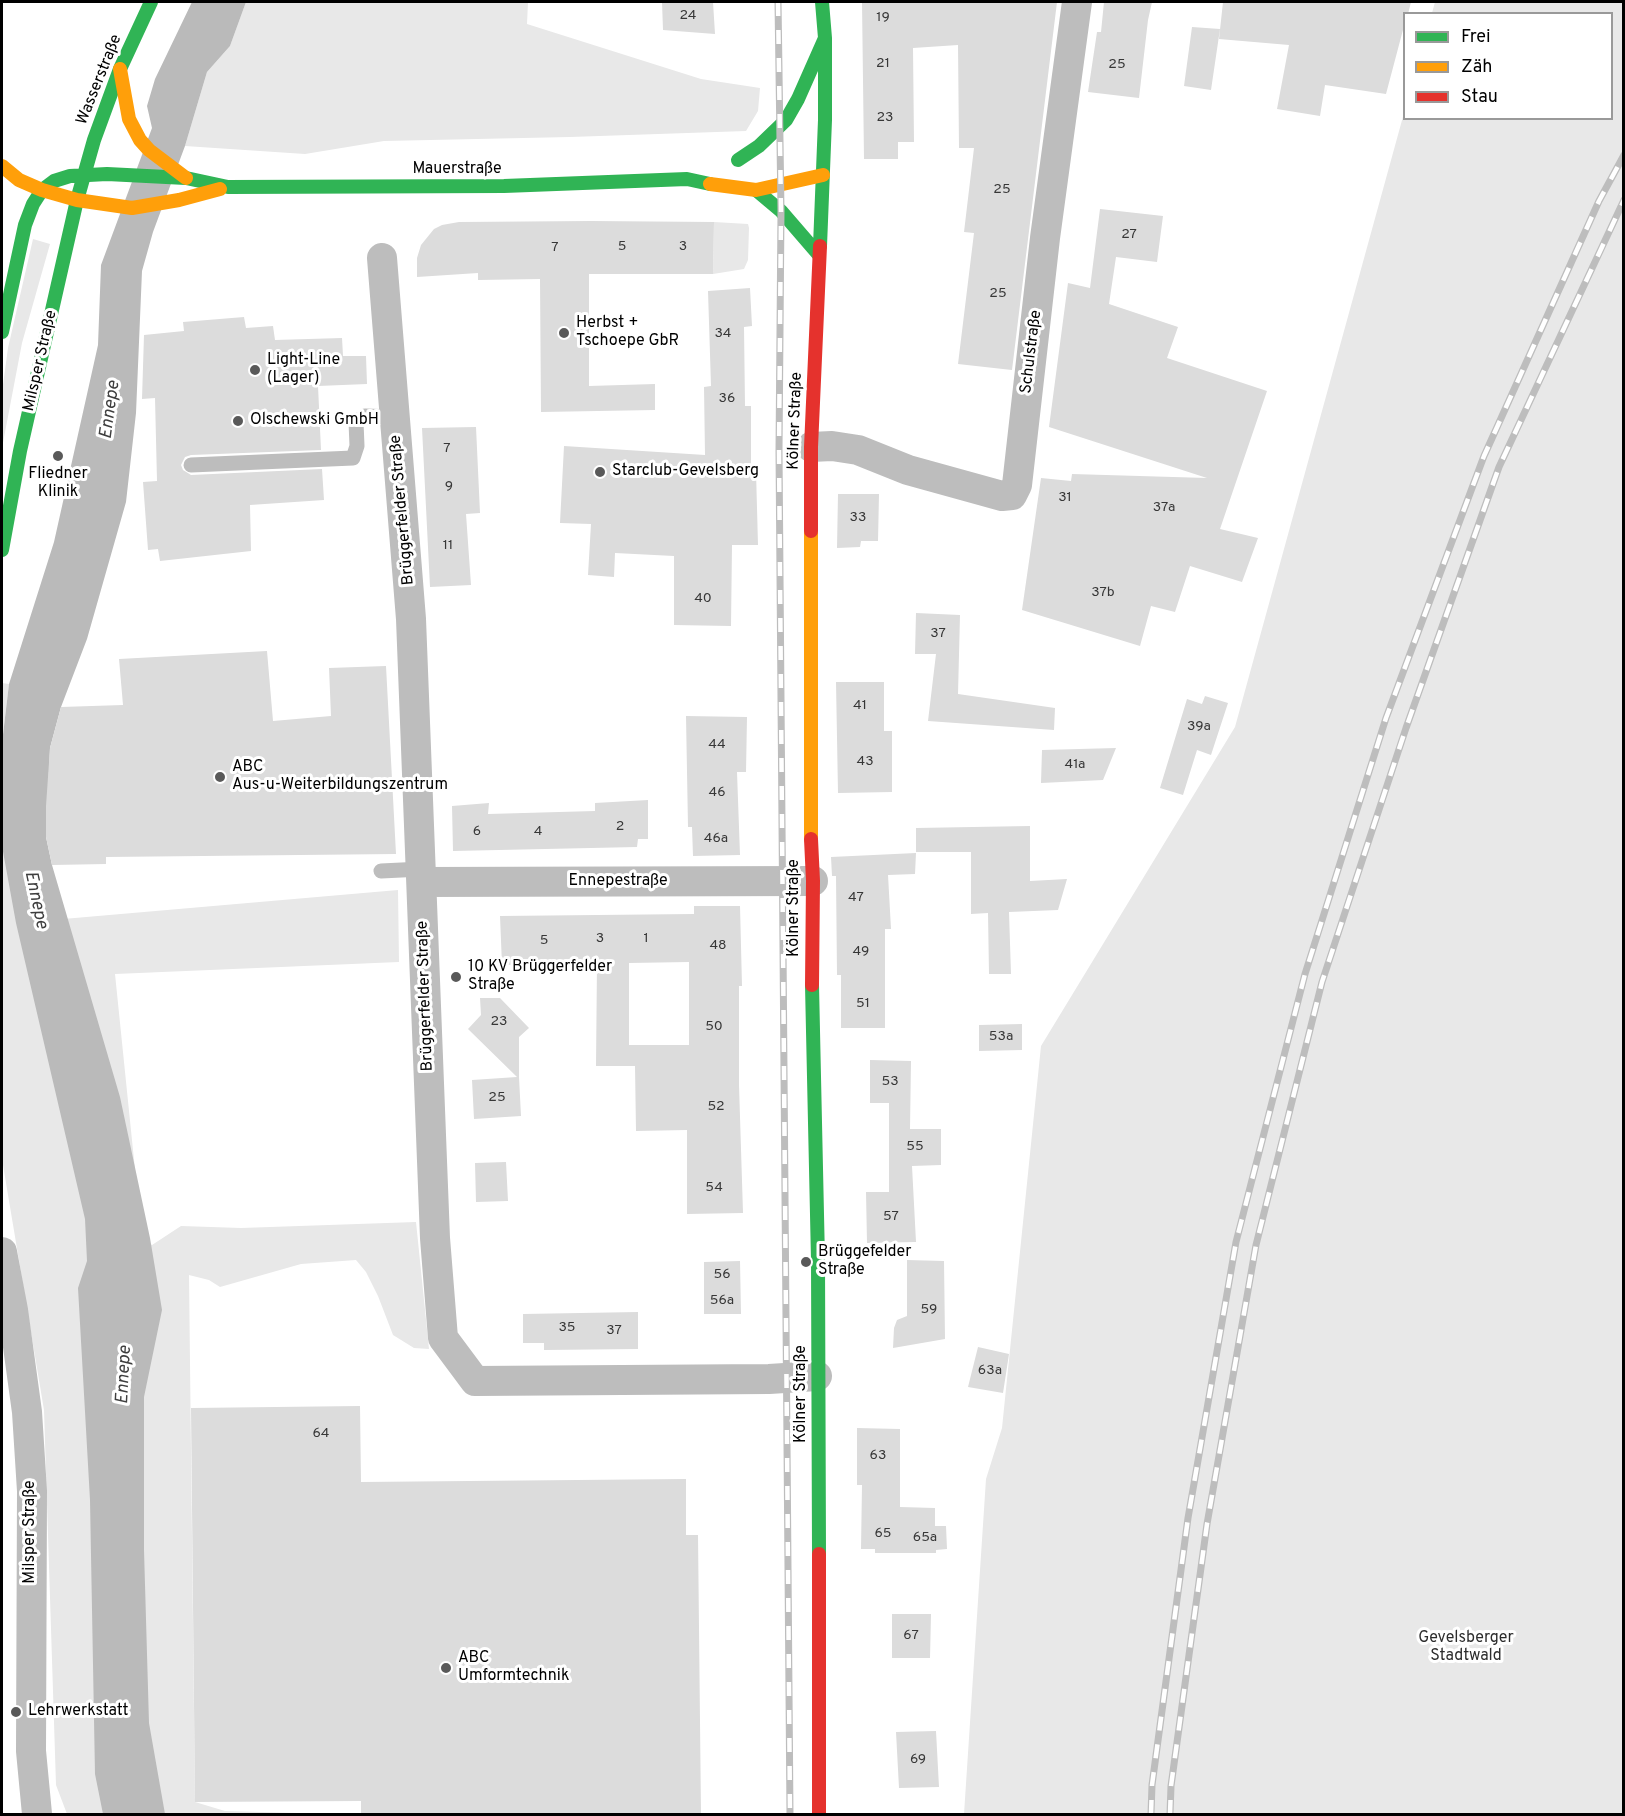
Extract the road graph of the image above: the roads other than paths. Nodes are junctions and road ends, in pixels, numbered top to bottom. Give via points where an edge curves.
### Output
1 (151, 2) edge
2 (822, 2) edge
3 (1077, 2) edge
4 (825, 38) junction
5 (120, 69) junction
6 (94, 140) junction
7 (74, 152) dead end
8 (738, 160) junction
9 (763, 160) dead end
10 (800, 167) dead end
11 (28, 168) dead end
12 (5, 169) edge
13 (85, 174) junction
14 (823, 176) junction
15 (186, 178) junction
16 (687, 179) junction
17 (228, 187) junction
18 (42, 190) junction
19 (756, 190) junction
20 (77, 201) junction
21 (132, 208) junction
22 (111, 217) dead end
23 (86, 230) dead end
24 (69, 240) junction
25 (8, 248) dead end
26 (819, 255) junction
27 (382, 258) dead end
28 (14, 273) junction
29 (2, 332) edge
30 (395, 417) junction
31 (811, 447) junction
32 (191, 465) dead end
33 (2, 550) edge
34 (381, 871) dead end
35 (422, 876) junction
36 (813, 881) junction
37 (2, 1252) edge
38 (817, 1376) junction
39 (37, 1815) edge
40 (819, 1815) edge

1 - 5 main road, Wasserstraße
2 - 4 main road, Kölner Straße
3 - 31 street, Schulstraße via 1017,485 1012,495 1002,496 908,470 858,450
4 - 8 main road via 786,120 759,147
4 - 14 main road, Kölner Straße
5 - 6 main road, Wasserstraße
5 - 15 main road via 129,119 140,140
6 - 7 main road
6 - 13 main road, Wasserstraße
8 - 9 main road, Mauerstraße
8 - 16 main road, Mauerstraße
10 - 14 main road
11 - 12 main road
12 - 18 main road, Mauerstraße
13 - 15 main road, Mauerstraße
13 - 18 main road via 54,181
13 - 20 main road, Milsper Straße
14 - 19 main road, Mauerstraße
14 - 26 main road, Kölner Straße
15 - 17 main road, Mauerstraße
16 - 17 main road, Mauerstraße via 504,186
16 - 19 main road, Mauerstraße
17 - 21 main road, Mauerstraße
18 - 20 main road, Mauerstraße
18 - 28 main road via 25,225
19 - 26 main road via 781,211
20 - 21 main road, Mauerstraße
20 - 24 main road, Milsper Straße
21 - 22 main road
23 - 24 main road
24 - 33 main road, Milsper Straße via 20,451
25 - 28 main road
26 - 31 main road, Kölner Straße
27 - 30 street, Brüggerfelder Straße
28 - 29 main road
30 - 32 lane via 365,416 356,422 353,458
30 - 35 street, Brüggerfelder Straße via 411,619
31 - 36 main road, Kölner Straße
34 - 35 lane
35 - 36 street, Ennepestraße
35 - 38 street, Brüggerfelder Straße via 435,1238 443,1338 475,1382
36 - 38 main road, Kölner Straße
37 - 39 street, Milsper Straße via 27,1412 32,1480 31,1751
38 - 40 main road, Kölner Straße

